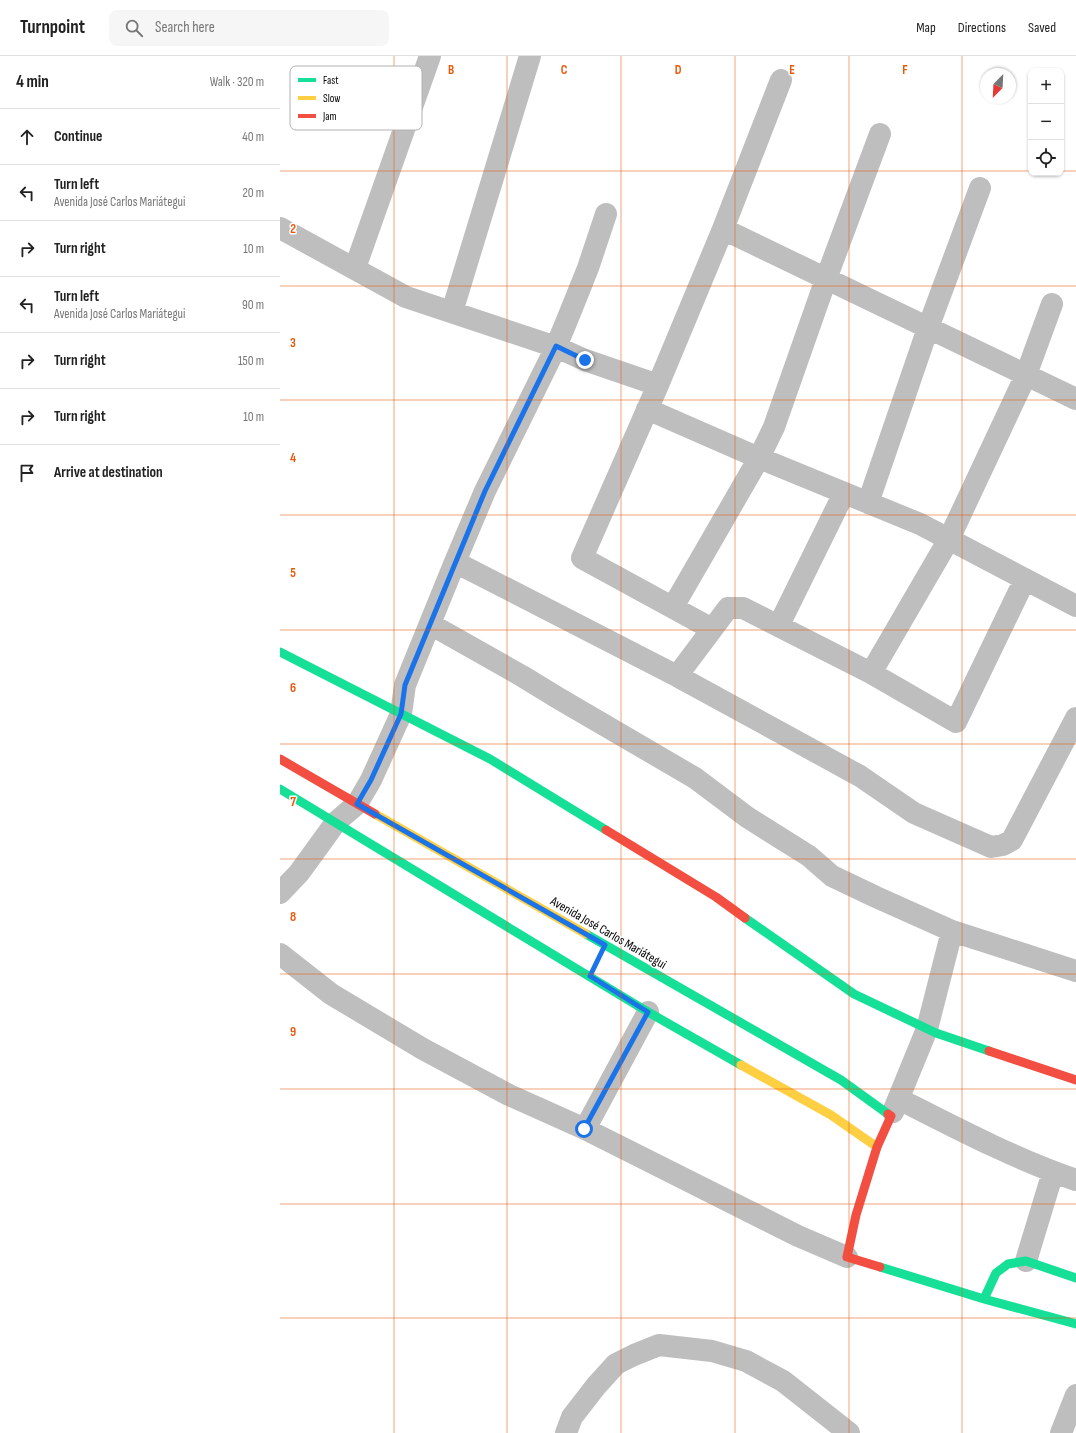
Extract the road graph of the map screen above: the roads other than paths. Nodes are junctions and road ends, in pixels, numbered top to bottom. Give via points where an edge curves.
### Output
1 (430, 56) edge
2 (530, 56) edge
3 (422, 79) edge
4 (781, 80) dead end
5 (404, 130) edge
6 (880, 134) dead end
7 (980, 188) dead end
8 (606, 214) dead end
9 (280, 228) edge
10 (723, 230) junction
11 (355, 268) junction
12 (826, 279) junction
13 (1052, 304) dead end
14 (452, 312) junction
15 (928, 328) junction
16 (556, 346) junction
17 (1026, 375) junction
18 (658, 385) junction
19 (1076, 399) edge
20 (647, 409) junction
21 (759, 458) junction
22 (844, 493) junction
23 (868, 503) junction
24 (949, 539) junction
25 (455, 562) junction
26 (1024, 579) junction
27 (1076, 606) edge
28 (673, 607) junction
29 (430, 624) junction
30 (779, 626) junction
31 (712, 629) junction
32 (280, 652) edge
33 (871, 673) junction
34 (677, 676) junction
35 (401, 714) junction
36 (1076, 718) edge
37 (280, 759) edge
38 (280, 789) edge
39 (357, 804) junction
40 (336, 822) junction
41 (280, 893) edge
42 (952, 931) junction
43 (280, 954) edge
44 (1076, 971) edge
45 (648, 1012) junction
46 (927, 1029) junction
47 (1076, 1080) edge
48 (895, 1107) junction
49 (584, 1129) junction
50 (876, 1147) junction
51 (1053, 1172) junction
52 (1076, 1180) edge
53 (847, 1257) junction
54 (1026, 1261) junction
55 (1076, 1278) edge
56 (984, 1299) junction
57 (1076, 1324) edge
58 (1074, 1408) edge
59 (566, 1433) edge
60 (849, 1433) edge
61 (1061, 1433) edge

1 - 3 street
2 - 14 street
4 - 10 street
5 - 11 street
6 - 12 street
7 - 15 street
8 - 16 street via 588,268
9 - 11 street
10 - 12 street
10 - 18 street
11 - 14 street via 406,297
12 - 15 street
12 - 21 street via 774,427
13 - 17 street
14 - 16 street
15 - 17 street
15 - 23 street
16 - 18 street via 585,360
16 - 25 street via 485,491
17 - 19 street
17 - 24 street
18 - 20 street
20 - 21 street
20 - 28 street via 582,558
21 - 22 street
21 - 28 street
22 - 23 street
22 - 30 street
23 - 24 street
24 - 26 street
24 - 33 street
25 - 29 street
25 - 34 street
26 - 27 street
26 - 33 street via 956,722
28 - 31 street
29 - 35 street via 405,685
29 - 42 street via 695,778 746,817 809,856 832,876
30 - 31 street via 743,608 728,608
30 - 33 street
31 - 34 street
32 - 35 street
34 - 36 street via 860,776 914,812 991,847 1012,840
35 - 39 street via 371,780
35 - 46 street via 490,759 710,893 854,994
37 - 39 street, Avenida José Carlos Mariátegui
38 - 40 street
39 - 40 street
39 - 48 street, Avenida José Carlos Mariátegui via 604,948 841,1080
40 - 41 street via 300,873
40 - 45 street via 592,973
42 - 44 street
42 - 46 street
43 - 49 street via 331,994 423,1049 509,1095
45 - 49 street
45 - 50 street via 831,1115
46 - 47 street
46 - 48 street
48 - 50 street
48 - 51 street via 972,1136
49 - 53 street via 798,1236
50 - 53 street via 856,1215
51 - 52 street
51 - 54 street
53 - 56 street
54 - 55 street
54 - 56 street via 1008,1264 996,1273
56 - 57 street
58 - 61 street
59 - 60 street via 572,1417 616,1364 659,1345 712,1351 746,1362 783,1381

